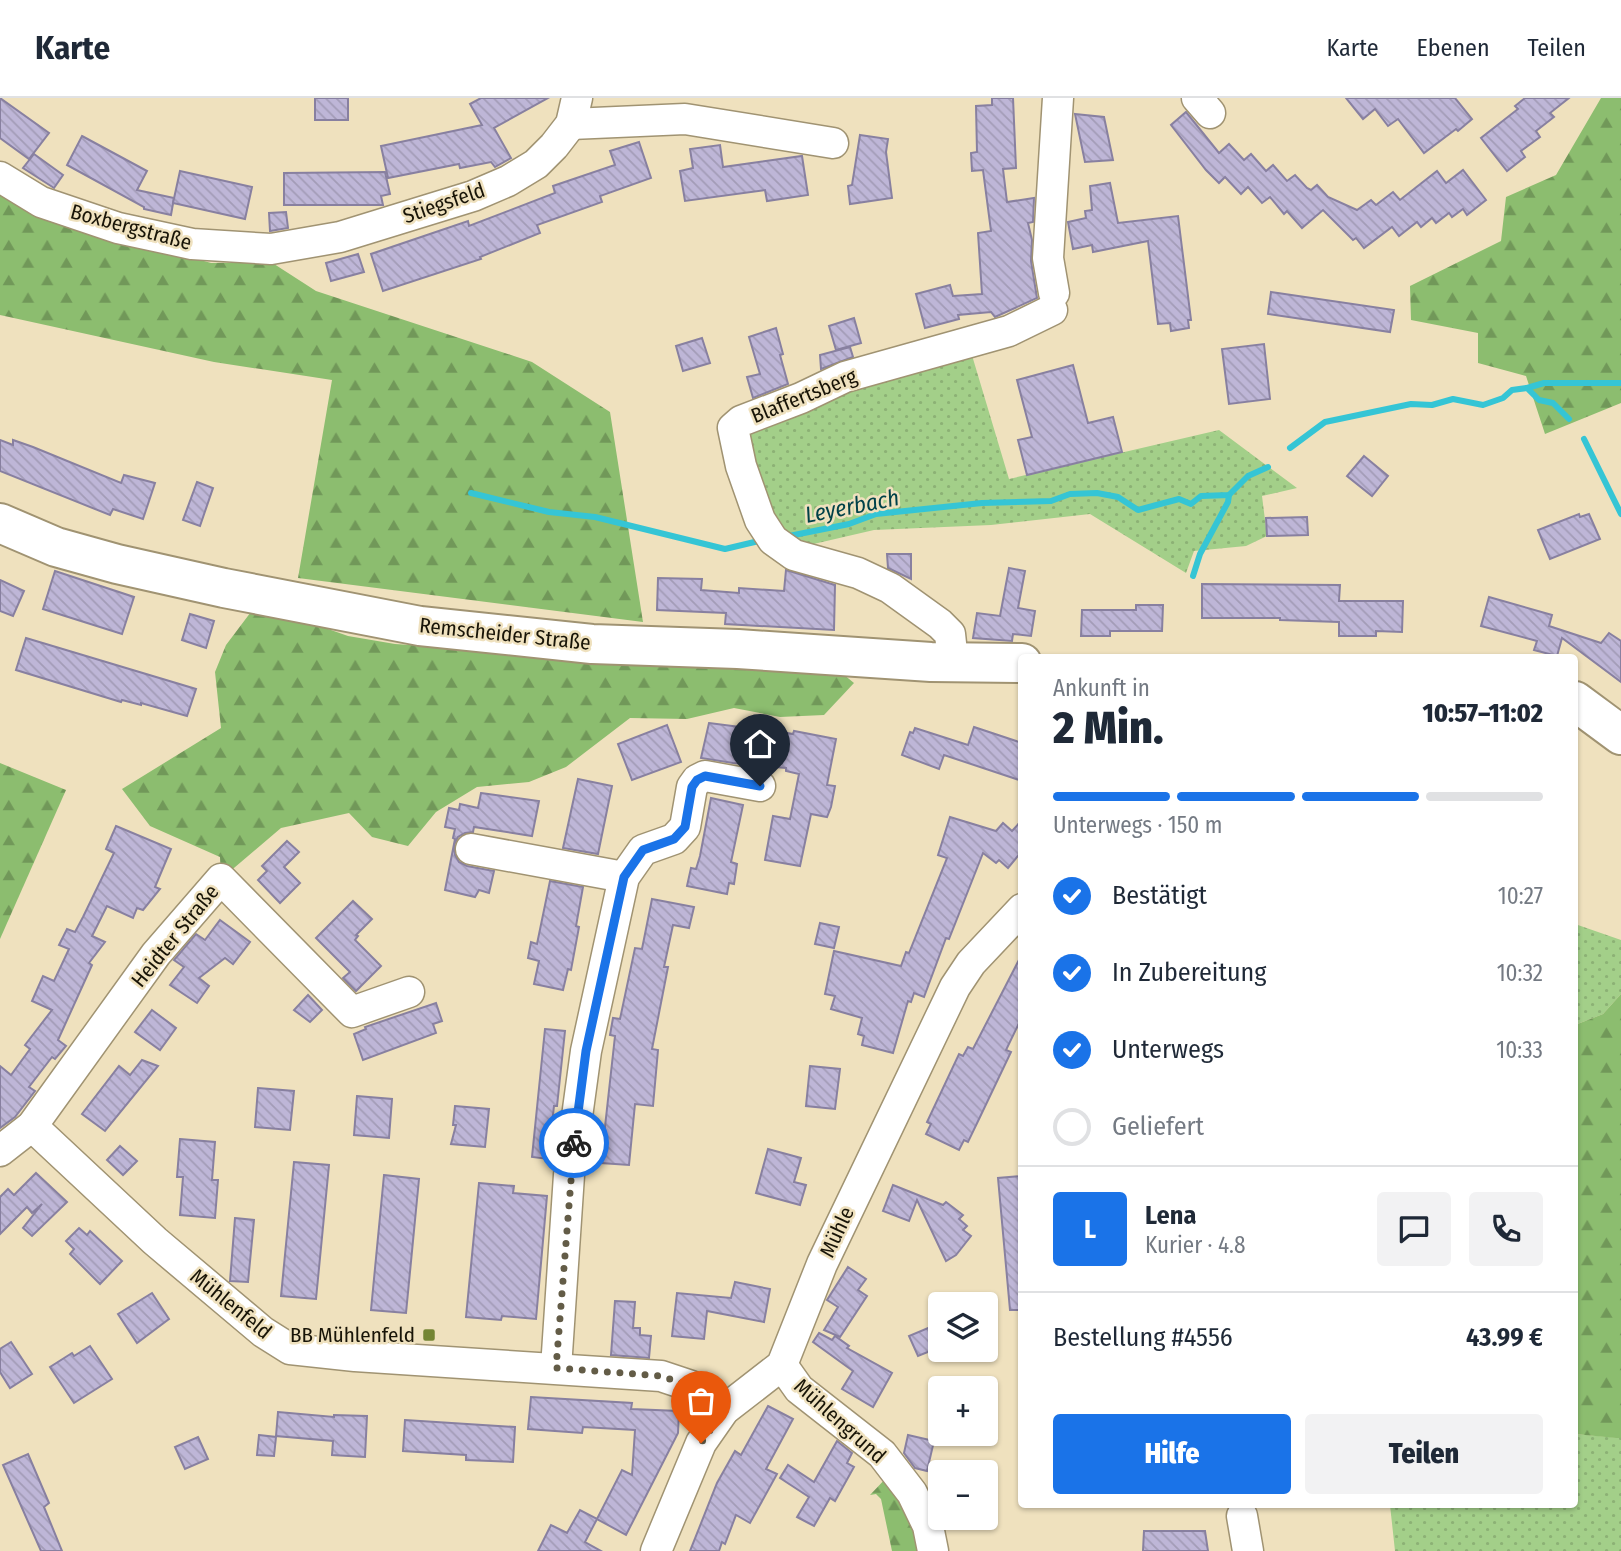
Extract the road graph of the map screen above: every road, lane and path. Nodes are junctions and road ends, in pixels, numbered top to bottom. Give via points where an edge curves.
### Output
1 (1058, 98) edge
2 (574, 111) edge
3 (833, 143) dead end
4 (0, 177) edge
5 (271, 249) joint
6 (0, 523) edge
7 (953, 662) junction
8 (1018, 663) edge
9 (1578, 703) edge
10 (1614, 729) edge
11 (760, 786) dead end
12 (471, 849) dead end
13 (624, 877) junction
14 (1018, 913) edge
15 (409, 992) dead end
16 (32, 1126) junction
17 (0, 1151) edge
18 (782, 1365) junction
19 (556, 1368) junction
20 (724, 1410) junction
21 (1242, 1516) dead end
22 (656, 1551) edge
23 (933, 1551) edge
24 (1248, 1551) edge

1 - 7 street, Blaffertsberg via 1048,258 1053,301 1009,331 845,377 733,428 741,466 774,540 794,555 858,573 890,588 950,634
2 - 3 street via 685,119
2 - 5 street, Stiegsfeld via 536,164 508,181 340,237
4 - 5 street, Boxbergstraße via 41,202 118,228 192,244
6 - 7 main road, Remscheider Straße via 56,547 117,564 420,625 592,644
7 - 8 main road, Remscheider Straße
9 - 10 main road
11 - 13 street via 705,776 697,780 685,827 674,839 643,850
12 - 13 street
13 - 19 street via 586,1051 569,1175
14 - 18 street, Mühle via 956,986 822,1264
15 - 16 street, Heidter Straße via 352,1012 221,879 156,954
16 - 17 street, Heidter Straße
16 - 19 street, Mühlenfeld via 155,1241 263,1332 290,1349
18 - 20 street
18 - 23 street, Mühlengrund via 799,1389 882,1454 912,1493 928,1526
19 - 20 street, Mühlenfeld via 661,1376 691,1386
20 - 22 street via 701,1443
21 - 24 street

